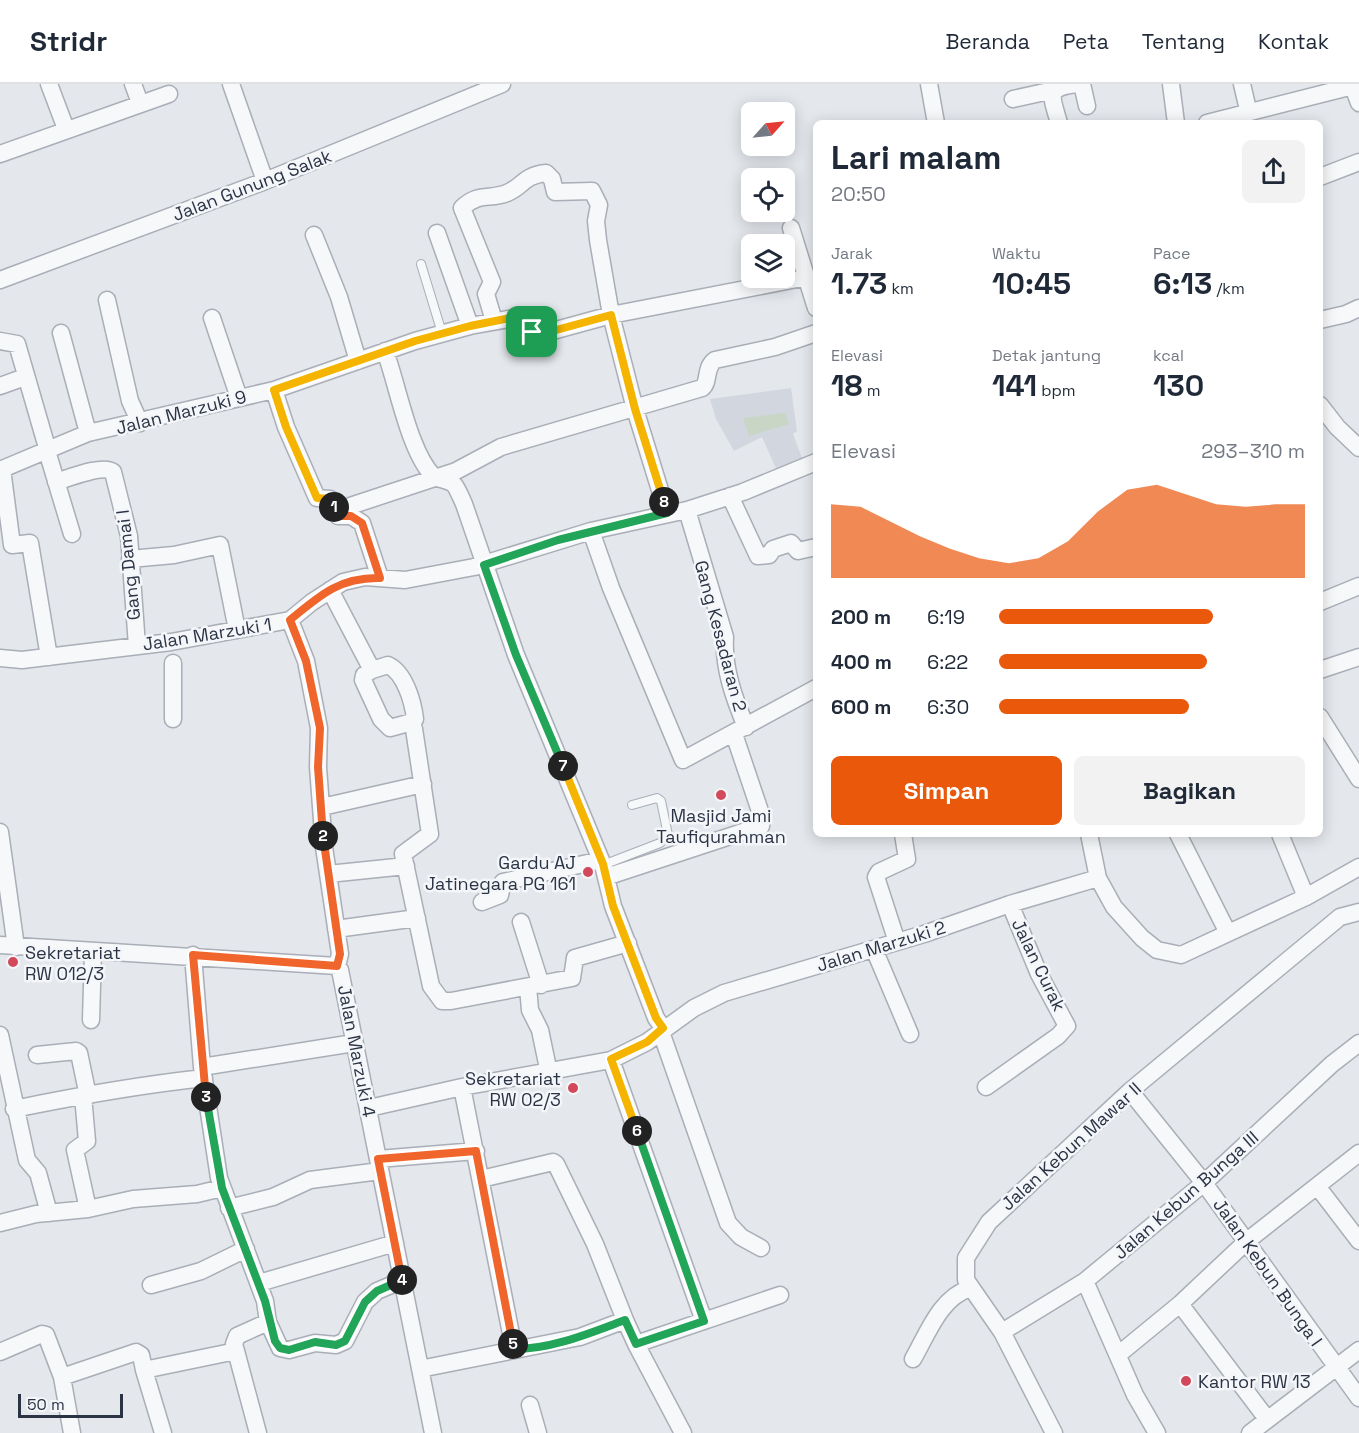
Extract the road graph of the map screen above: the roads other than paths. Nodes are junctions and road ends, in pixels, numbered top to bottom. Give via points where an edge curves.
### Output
1 (49, 84) edge
2 (133, 84) edge
3 (231, 84) edge
4 (502, 84) edge
5 (929, 84) edge
6 (1077, 84) edge
7 (1082, 84) edge
8 (1171, 84) edge
9 (1242, 84) edge
10 (1352, 85) edge
11 (1054, 90) junction
12 (169, 94) dead end
13 (1013, 99) dead end
14 (140, 103) junction
15 (1359, 103) edge
16 (1087, 106) dead end
17 (1249, 114) junction
18 (935, 120) edge
19 (1058, 120) edge
20 (1176, 120) edge
21 (1221, 120) edge
22 (66, 129) junction
23 (0, 154) edge
24 (1359, 162) edge
25 (1323, 176) edge
26 (266, 181) junction
27 (791, 228) dead end
28 (437, 233) dead end
29 (314, 235) dead end
30 (422, 264) dead end
31 (807, 277) junction
32 (0, 280) edge
33 (813, 296) edge
34 (108, 300) dead end
35 (1359, 308) edge
36 (611, 315) junction
37 (212, 318) dead end
38 (1323, 319) edge
39 (494, 321) junction
40 (470, 326) junction
41 (61, 333) dead end
42 (442, 333) junction
43 (813, 334) edge
44 (8, 342) edge
45 (385, 351) junction
46 (358, 361) junction
47 (25, 376) junction
48 (0, 386) edge
49 (274, 390) junction
50 (239, 398) junction
51 (635, 409) junction
52 (1323, 409) edge
53 (140, 423) junction
54 (88, 433) junction
55 (1359, 448) edge
56 (48, 451) junction
57 (813, 463) edge
58 (1, 470) edge
59 (434, 477) junction
60 (56, 482) junction
61 (730, 496) junction
62 (687, 510) junction
63 (667, 513) junction
64 (351, 516) junction
65 (72, 534) dead end
66 (592, 535) junction
67 (813, 548) edge
68 (129, 559) junction
69 (484, 565) junction
70 (380, 578) junction
71 (1359, 586) edge
72 (330, 590) junction
73 (1323, 601) edge
74 (290, 620) junction
75 (237, 630) junction
76 (137, 645) junction
77 (49, 657) junction
78 (1359, 657) edge
79 (0, 658) edge
80 (173, 663) dead end
81 (1323, 669) edge
82 (372, 670) junction
83 (813, 690) edge
84 (173, 719) dead end
85 (412, 722) junction
86 (740, 730) junction
87 (1326, 740) edge
88 (1353, 756) edge
89 (1359, 779) edge
90 (423, 784) junction
91 (632, 805) dead end
92 (322, 807) junction
93 (0, 833) edge
94 (904, 837) edge
95 (1090, 837) edge
96 (1180, 837) edge
97 (1281, 837) edge
98 (406, 866) junction
99 (604, 867) junction
100 (1359, 867) edge
101 (328, 874) junction
102 (1098, 878) junction
103 (1306, 897) junction
104 (482, 902) dead end
105 (1010, 904) junction
106 (1359, 912) edge
107 (417, 918) junction
108 (521, 922) dead end
109 (336, 929) junction
110 (1228, 933) junction
111 (897, 942) junction
112 (628, 943) junction
113 (8, 946) edge
114 (874, 949) junction
115 (93, 952) junction
116 (193, 955) junction
117 (337, 966) junction
118 (534, 986) junction
119 (91, 1020) dead end
120 (662, 1030) junction
121 (910, 1034) dead end
122 (0, 1035) edge
123 (1359, 1042) edge
124 (354, 1043) junction
125 (37, 1055) dead end
126 (611, 1059) junction
127 (203, 1073) junction
128 (549, 1073) junction
129 (462, 1087) junction
130 (986, 1087) dead end
131 (1130, 1091) junction
132 (86, 1096) junction
133 (369, 1108) junction
134 (14, 1109) junction
135 (476, 1151) junction
136 (1359, 1153) edge
137 (379, 1165) junction
138 (481, 1179) junction
139 (1204, 1183) junction
140 (1317, 1186) junction
141 (222, 1188) junction
142 (229, 1208) junction
143 (88, 1209) junction
144 (49, 1213) junction
145 (0, 1222) edge
146 (1359, 1240) edge
147 (1247, 1241) junction
148 (394, 1243) junction
149 (761, 1248) dead end
150 (246, 1250) junction
151 (403, 1280) junction
152 (1085, 1281) junction
153 (258, 1283) junction
154 (151, 1285) dead end
155 (970, 1288) junction
156 (780, 1295) dead end
157 (1180, 1304) junction
158 (625, 1320) junction
159 (704, 1321) junction
160 (268, 1322) junction
161 (1002, 1332) junction
162 (636, 1344) junction
163 (514, 1349) junction
164 (1359, 1350) edge
165 (0, 1352) edge
166 (236, 1352) junction
167 (1119, 1354) junction
168 (913, 1359) dead end
169 (1335, 1367) junction
170 (420, 1369) junction
171 (144, 1370) junction
172 (62, 1377) junction
173 (1359, 1398) edge
174 (530, 1405) dead end
175 (1267, 1419) junction
176 (72, 1433) edge
177 (163, 1433) edge
178 (258, 1433) edge
179 (433, 1433) edge
180 (537, 1433) edge
181 (683, 1433) edge
182 (1054, 1433) edge
183 (1157, 1433) edge
184 (1250, 1433) edge

1 - 22 street
2 - 14 street
3 - 26 street
4 - 26 street, Jalan Gunung Salak
5 - 18 street
6 - 11 street
7 - 16 street
8 - 20 street
9 - 17 street
10 - 15 street
10 - 17 street
11 - 13 street
11 - 19 street
12 - 14 street
14 - 22 street
17 - 21 street
22 - 23 street
24 - 25 street
26 - 32 street, Jalan Gunung Salak
27 - 31 street
28 - 40 street
29 - 46 street via 339,297
30 - 42 lane
31 - 33 street
31 - 36 street, Jalan Marzuki 9
34 - 53 street via 130,401
35 - 38 street
36 - 39 street, Jalan Marzuki 9 via 538,335 532,332 525,315
36 - 39 street via 598,240 596,194 585,189 555,192 546,173 530,175 509,192 481,196 462,208 492,282 486,294
36 - 51 street
37 - 50 street
39 - 40 street, Jalan Marzuki 9
40 - 42 street, Jalan Marzuki 9
41 - 54 street
42 - 45 street, Jalan Marzuki 9
43 - 51 street via 715,360 709,365 704,387
44 - 47 street
45 - 46 street, Jalan Marzuki 9
45 - 59 street via 414,445 426,470
46 - 49 street, Jalan Marzuki 9
47 - 48 street
47 - 56 street
49 - 50 street, Jalan Marzuki 9
49 - 64 street via 317,498 330,499 338,516
50 - 53 street, Jalan Marzuki 9
51 - 59 street via 501,447 456,471
51 - 63 street
52 - 55 street
53 - 54 street, Jalan Marzuki 9
54 - 56 street, Jalan Marzuki 9
56 - 58 street, Jalan Marzuki 9
56 - 60 street
57 - 61 street, Jalan Marzuki 1
58 - 77 street via 12,544 30,543
59 - 64 street via 350,506
59 - 69 street via 455,484
60 - 65 street
60 - 68 street, Gang Damai I via 87,472 111,470 129,536
61 - 62 street, Jalan Marzuki 1
61 - 67 street via 758,556 769,555 773,549 791,543 798,551
62 - 63 street, Jalan Marzuki 1
62 - 86 street, Gang Kesadaran 2 via 725,637 724,651
63 - 66 street, Jalan Marzuki 1
64 - 70 street via 362,523
66 - 69 street, Jalan Marzuki 1
66 - 86 street via 683,760
68 - 75 street via 220,545
68 - 76 street, Gang Damai I
69 - 70 street, Jalan Marzuki 1 via 405,579
69 - 99 street via 516,655
70 - 72 street, Jalan Marzuki 1 via 356,578
71 - 73 street
72 - 74 street, Jalan Marzuki 1
72 - 82 street
74 - 75 street, Jalan Marzuki 1
74 - 92 street via 306,661 320,728
75 - 76 street, Jalan Marzuki 1 via 171,643
76 - 77 street, Jalan Marzuki 1
77 - 79 street, Jalan Marzuki 1
78 - 81 street
80 - 84 street
82 - 85 street via 388,665 399,674 414,711
82 - 85 street via 363,680 383,723 393,728
83 - 86 street
85 - 90 street
86 - 99 street, Gang Kesadaran 2 via 763,823 757,829
87 - 88 street
88 - 89 street
90 - 92 street
90 - 98 street via 430,834 404,851
91 - 99 lane via 653,797 661,801 668,835 660,843
92 - 101 street
93 - 113 street
94 - 111 street via 908,859 876,877
95 - 102 street
96 - 110 street
97 - 103 street
98 - 101 street
98 - 107 street
99 - 104 street via 502,882 500,895
99 - 112 street via 613,906
100 - 103 street
101 - 109 street
102 - 105 street, Jalan Marzuki 2
102 - 110 street via 1129,924 1157,950 1180,955
103 - 110 street
105 - 111 street, Jalan Marzuki 2
105 - 130 street, Jalan Curak via 1039,974 1067,1026
106 - 131 street, Jalan Kebun Mawar II via 1340,917
107 - 109 street
107 - 118 street via 430,986 439,999 451,1001
108 - 118 street
109 - 117 street via 340,954
111 - 114 street, Jalan Marzuki 2
112 - 118 street via 578,956 574,960 574,978
112 - 120 street
113 - 115 street, Jalan Marzuki 4
114 - 120 street, Jalan Marzuki 2 via 723,993
114 - 121 street
115 - 116 street, Jalan Marzuki 4
115 - 119 street
116 - 117 street, Jalan Marzuki 4
116 - 127 street
117 - 124 street, Jalan Marzuki 4
118 - 128 street via 532,1017 540,1030
120 - 126 street, Jalan Marzuki 2
120 - 149 street via 728,1223 741,1237
122 - 134 street
123 - 139 street, Jalan Kebun Bunga III
124 - 127 street
124 - 133 street, Jalan Marzuki 4
125 - 132 street via 79,1053
126 - 128 street, Jalan Marzuki 2
126 - 159 street
127 - 132 street
127 - 141 street
128 - 129 street, Jalan Marzuki 2
129 - 133 street, Jalan Marzuki 2
129 - 135 street
131 - 139 street, Jalan Kebun Bunga I
131 - 155 street, Jalan Kebun Mawar II via 989,1222 966,1258
132 - 134 street
132 - 143 street via 87,1141 75,1150
133 - 137 street, Jalan Marzuki 4
134 - 144 street via 27,1160 38,1173
135 - 137 street
135 - 138 street
136 - 140 street
137 - 142 street via 310,1180 273,1197
137 - 148 street, Jalan Marzuki 4
138 - 158 street via 556,1164 595,1244
138 - 163 street
139 - 147 street, Jalan Kebun Bunga I
139 - 152 street, Jalan Kebun Bunga III
140 - 146 street
140 - 147 street
141 - 142 street
141 - 143 street
142 - 150 street
143 - 144 street
144 - 145 street
147 - 157 street
147 - 169 street, Jalan Kebun Bunga I
148 - 151 street, Jalan Marzuki 4
148 - 153 street
150 - 153 street
150 - 154 street via 201,1271
151 - 160 street via 377,1291 365,1302 345,1341 336,1345 315,1342 289,1350 280,1348
151 - 170 street, Jalan Marzuki 4
152 - 161 street, Jalan Kebun Bunga III
152 - 167 street
153 - 160 street
155 - 161 street, Jalan Kebun Mawar II
155 - 168 street via 946,1301
156 - 159 street
157 - 167 street
157 - 175 street
158 - 162 street
158 - 163 street via 580,1337
159 - 162 street
160 - 166 street via 237,1336
161 - 182 street, Jalan Kebun Mawar II
162 - 181 street
163 - 170 street
164 - 169 street
165 - 172 street via 44,1334
166 - 171 street
166 - 178 street
167 - 183 street via 1135,1395
169 - 173 street, Jalan Kebun Bunga I
169 - 175 street
170 - 179 street, Jalan Marzuki 4
171 - 172 street via 141,1355 136,1352
171 - 177 street
172 - 176 street
174 - 180 street
175 - 184 street

